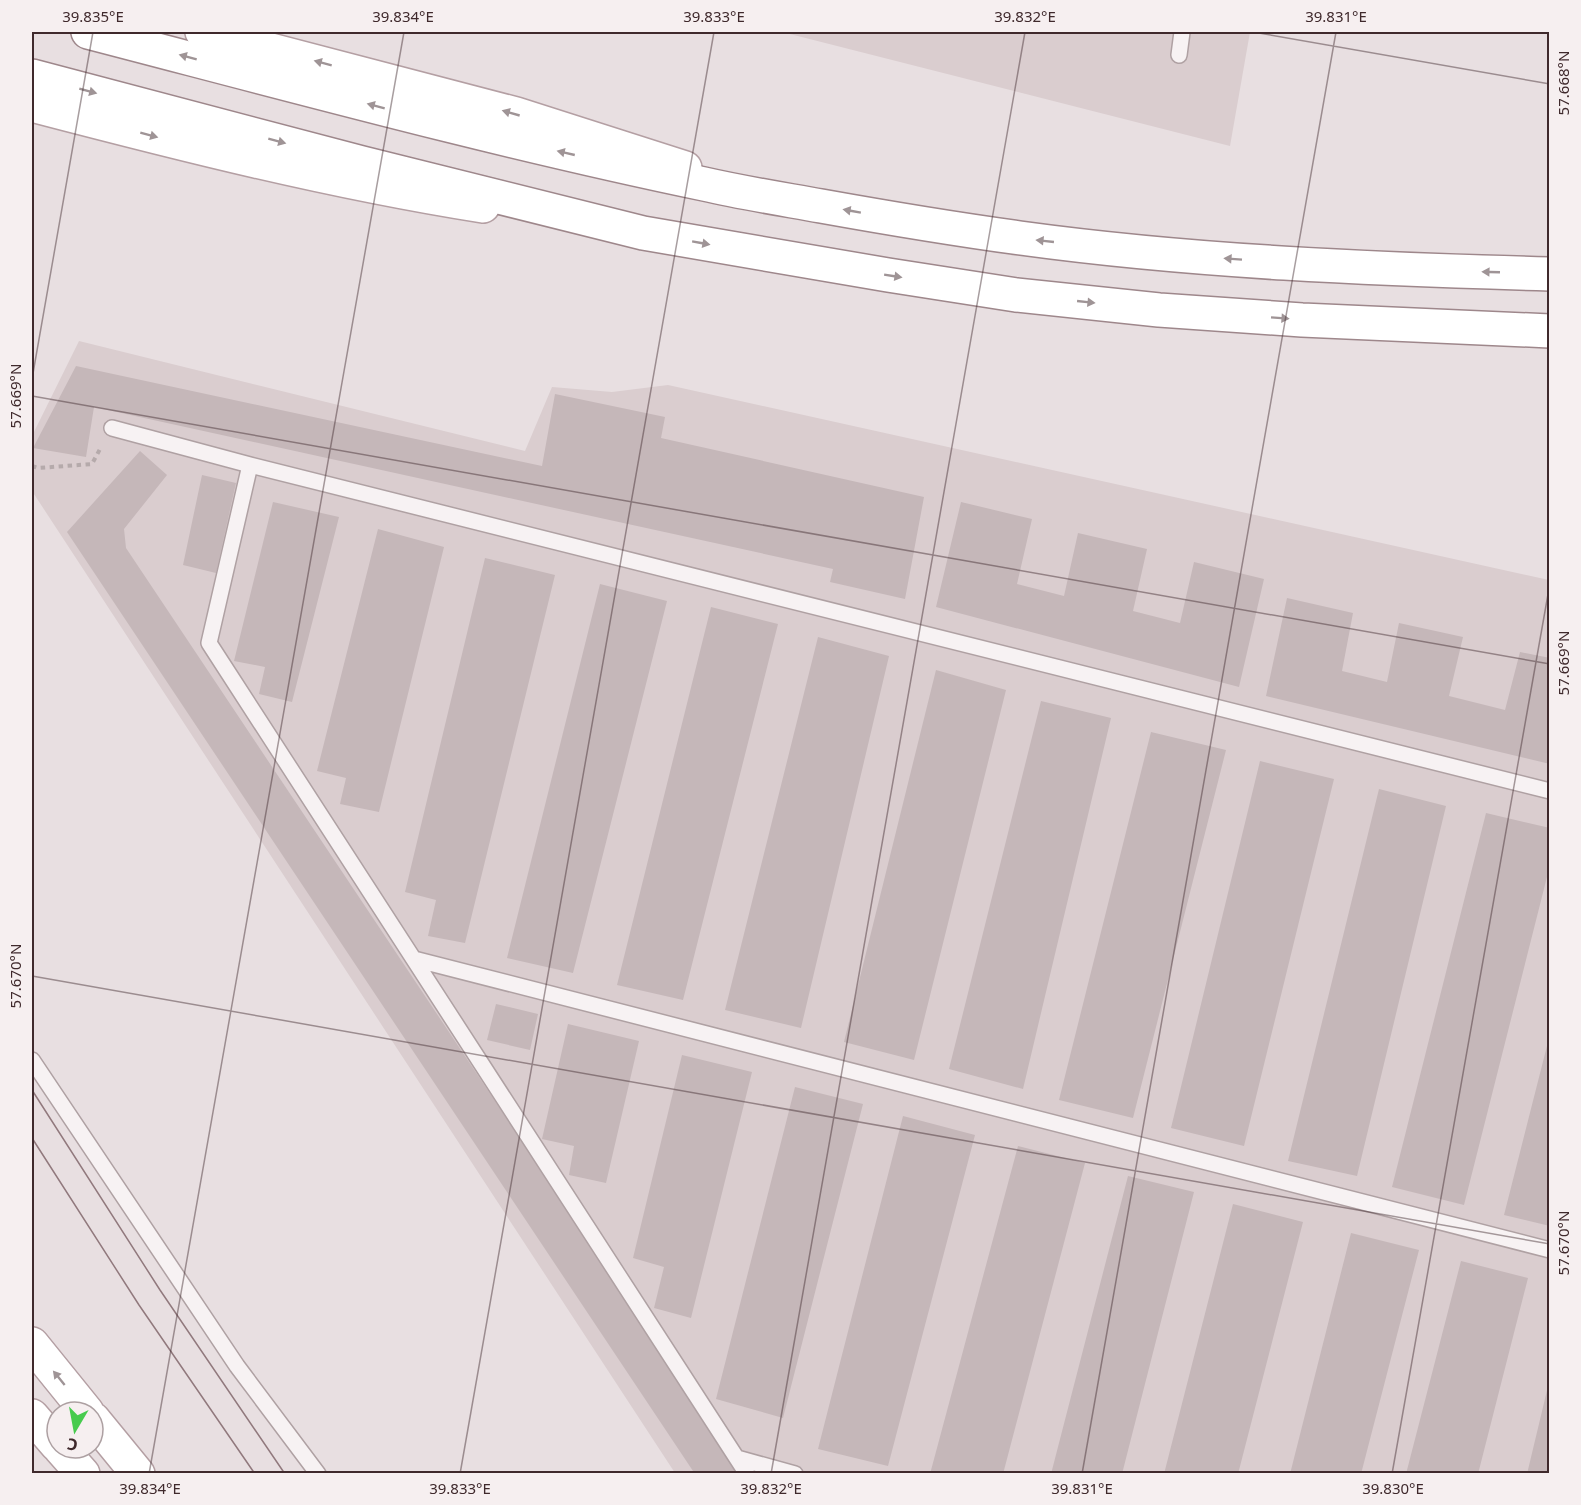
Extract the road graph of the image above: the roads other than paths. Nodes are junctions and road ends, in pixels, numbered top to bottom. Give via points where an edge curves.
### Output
1 (87, 32) edge
2 (202, 32) edge
3 (1182, 32) edge
4 (1179, 55) dead end
5 (32, 76) edge
6 (32, 105) edge
7 (787, 200) junction
8 (643, 232) junction
9 (1550, 274) edge
10 (1550, 331) edge
11 (112, 428) road end
12 (250, 465) junction
13 (1550, 791) edge
14 (414, 959) junction
15 (32, 1060) edge
16 (1550, 1250) edge
17 (32, 1344) edge
18 (77, 1400) edge
19 (32, 1416) edge
20 (45, 1431) edge
21 (105, 1433) edge
22 (737, 1458) junction
23 (70, 1460) edge
24 (82, 1473) edge
25 (138, 1473) edge
26 (318, 1473) edge
27 (747, 1473) edge
28 (795, 1473) edge

7 -> 1 main road via 506,140
7 -> 2 main road via 516,114
3 - 4 lane
5 -> 8 main road
6 -> 8 main road via 193,147 421,196
9 -> 7 main road via 1317,265 1166,254 1022,238
8 -> 10 main road via 1027,296 1278,318
11 - 12 lane
12 - 13 lane
12 - 14 lane via 209,643
14 - 16 lane
14 - 22 lane
15 - 26 lane via 237,1366
18 -> 17 main road
19 - 20 main road
21 - 25 main road
22 - 27 lane
22 - 28 lane
23 - 24 main road

